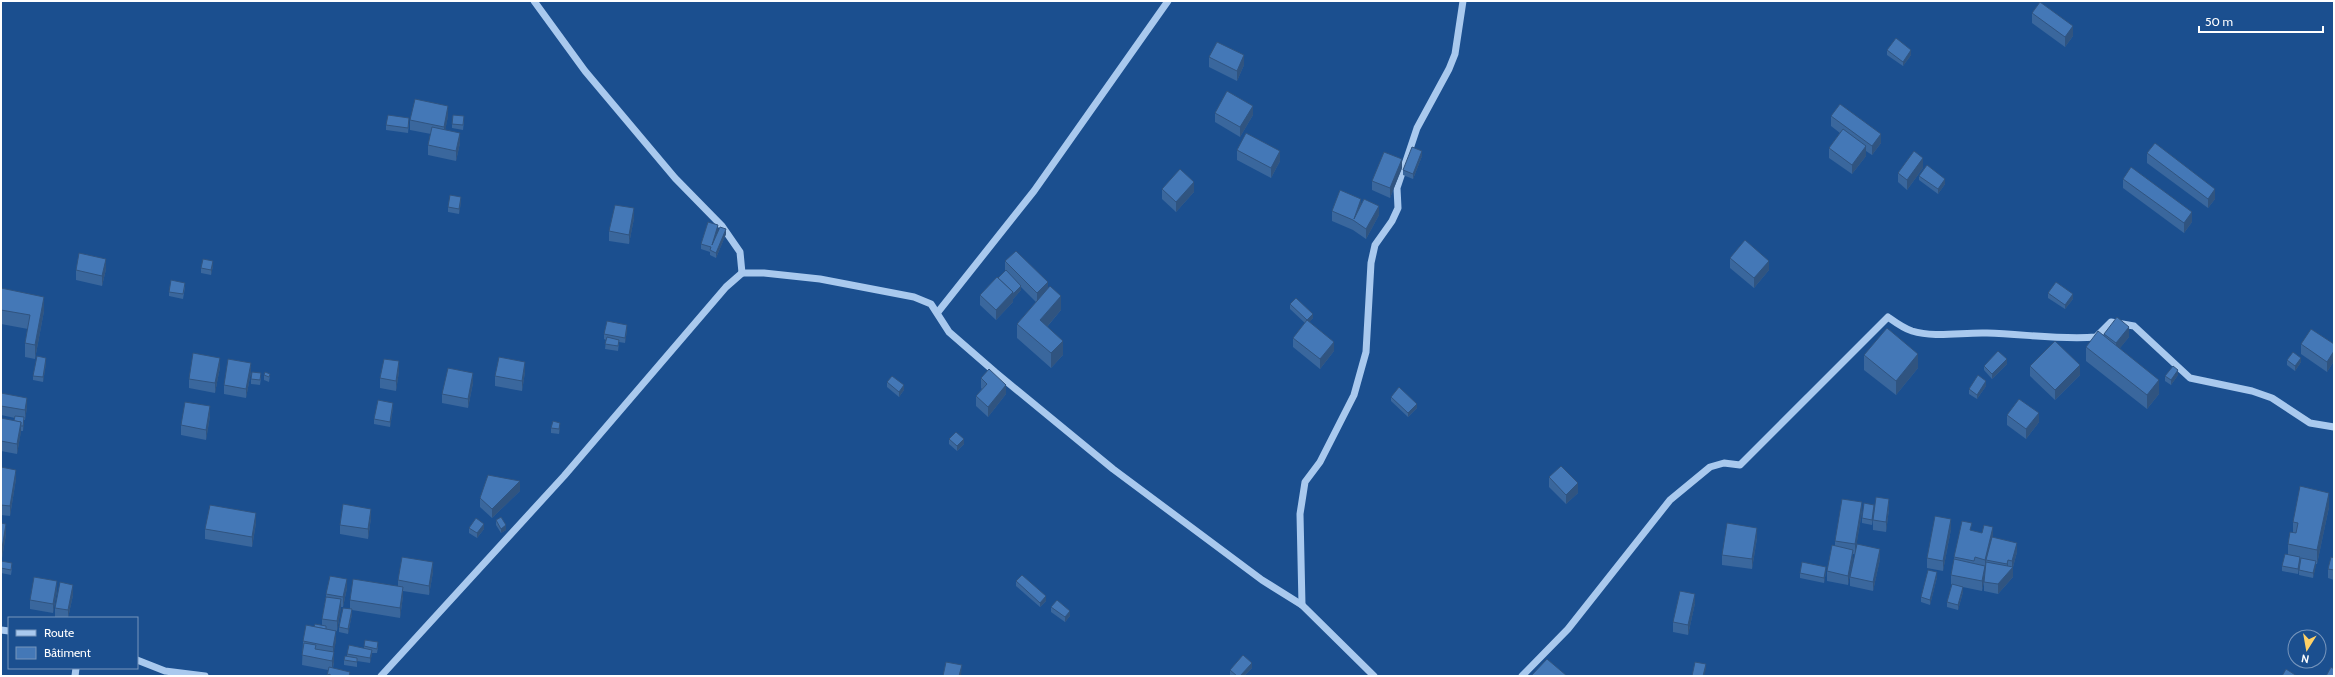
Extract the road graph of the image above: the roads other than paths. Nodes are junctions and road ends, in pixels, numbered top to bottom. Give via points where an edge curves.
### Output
1 (534, 1) edge
2 (1168, 1) edge
3 (1463, 1) edge
4 (742, 274) junction
5 (938, 312) junction
6 (2334, 427) edge
7 (1302, 605) junction
8 (138, 660) edge
9 (205, 676) edge
10 (381, 676) edge
11 (1374, 676) edge
12 (1522, 676) edge

1 - 4 street via 590,77 675,178 722,226 740,252
2 - 5 street via 1034,191
3 - 7 street via 1455,54 1417,128 1397,188 1398,208 1375,245 1371,263 1366,352 1354,395 1320,462 1305,482 1300,514
4 - 5 street via 764,273 820,279 914,297 931,304
4 - 10 street via 726,287 564,476
5 - 7 street via 949,332 1113,469 1262,580
6 - 12 street via 2310,423 2272,398 2252,391 2190,378 2134,326 2111,322 2096,337 2076,339 1986,333 1923,333 1910,331 1888,317 1740,465 1724,464 1710,467 1670,500 1568,629
7 - 11 street
8 - 9 street via 165,671

